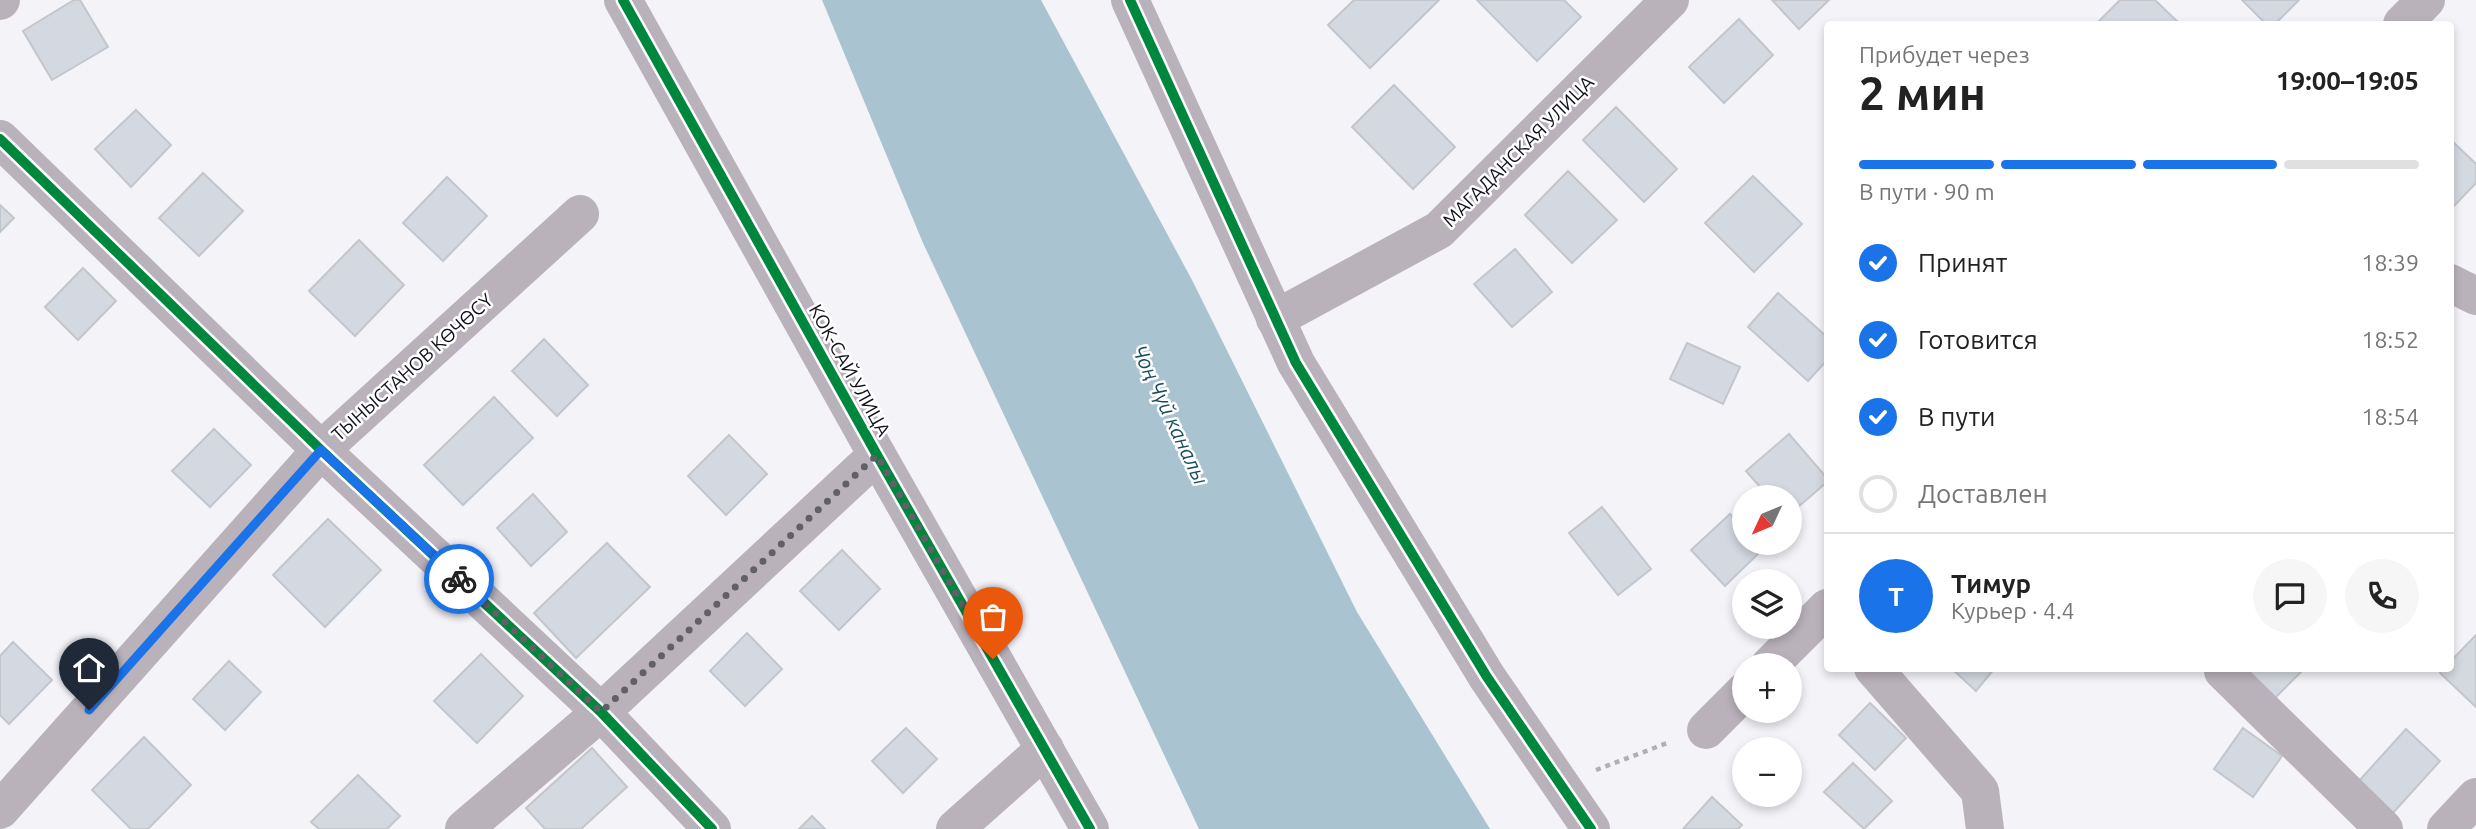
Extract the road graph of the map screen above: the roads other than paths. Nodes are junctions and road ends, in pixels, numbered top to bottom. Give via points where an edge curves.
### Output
1 (623, 0) edge
2 (1130, 0) edge
3 (1670, 0) edge
4 (2426, 0) edge
5 (2405, 21) edge
6 (0, 139) edge
7 (580, 214) dead end
8 (2454, 285) edge
9 (2476, 296) edge
10 (1275, 319) junction
11 (321, 450) junction
12 (877, 455) junction
13 (1824, 614) edge
14 (1783, 653) edge
15 (1876, 672) edge
16 (2224, 672) edge
17 (1732, 704) edge
18 (601, 712) junction
19 (1706, 730) dead end
20 (1045, 749) junction
21 (2476, 797) edge
22 (0, 810) edge
23 (464, 829) edge
24 (712, 829) edge
25 (955, 829) edge
26 (1090, 829) edge
27 (1591, 829) edge
28 (1985, 829) edge
29 (2384, 829) edge
30 (2446, 829) edge

1 - 12 street, КОК-САЙ УЛИЦА
2 - 10 street
3 - 10 street, МАГАДАНСКАЯ УЛИЦА via 1439,230
4 - 5 street
6 - 11 street
7 - 11 street, ТЫНЫСТАНОВ КӨЧӨСҮ
8 - 9 street
10 - 27 street via 1296,363 1465,642
11 - 18 street
11 - 22 street, ТЫНЫСТАНОВ КӨЧӨСҮ
12 - 18 street
12 - 20 street, КОК-САЙ УЛИЦА
13 - 14 street
15 - 28 street via 1980,791
16 - 29 street
17 - 19 street
18 - 23 street
18 - 24 street
20 - 25 street
20 - 26 street, КОК-САЙ УЛИЦА
21 - 30 street

